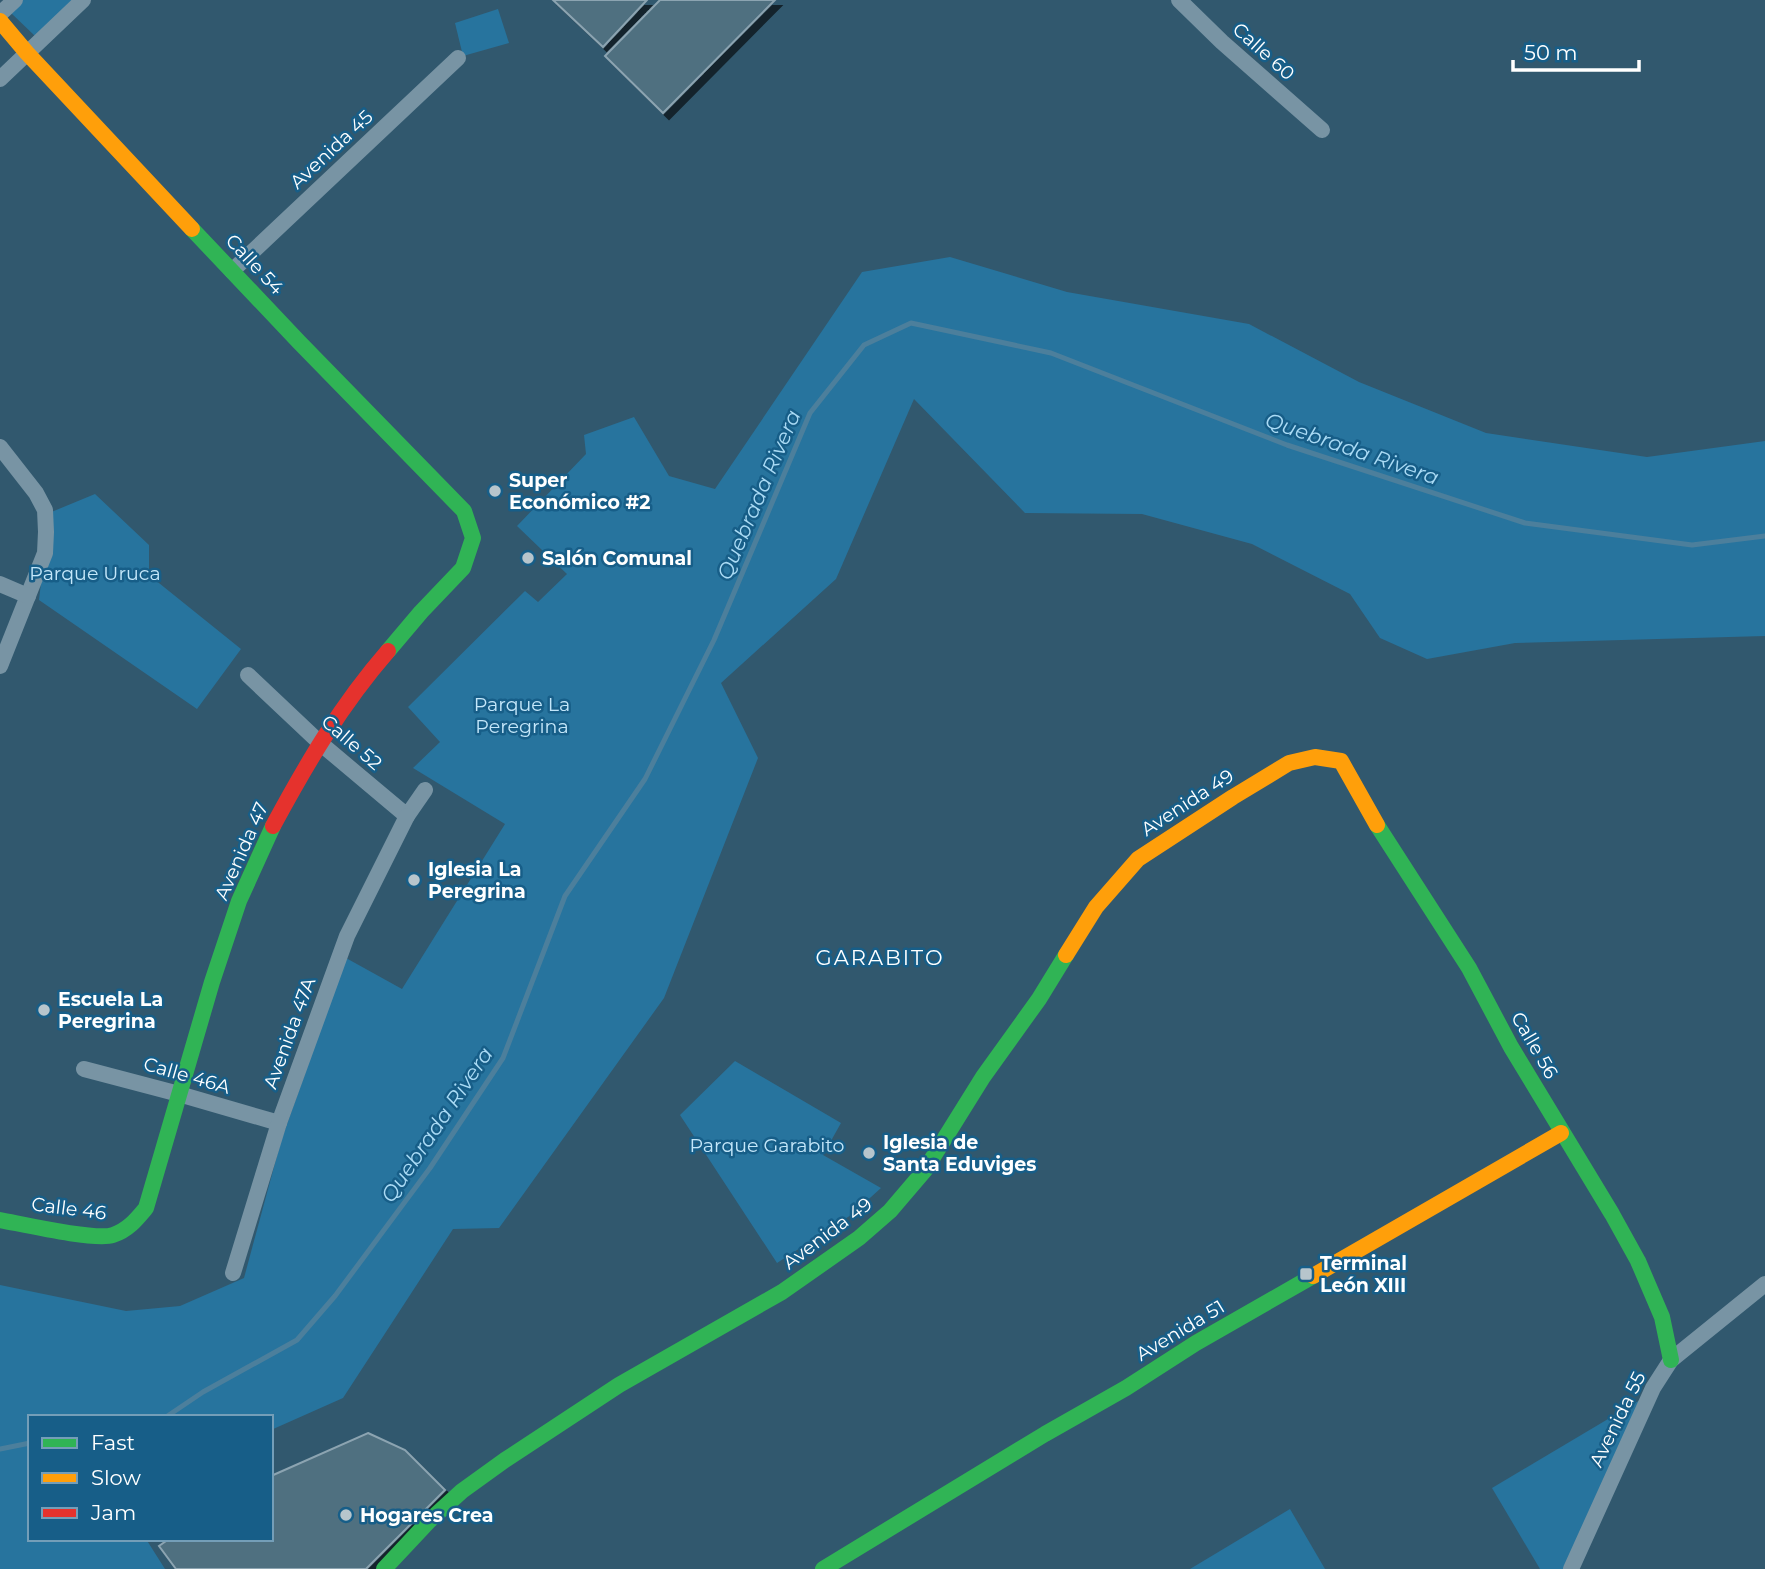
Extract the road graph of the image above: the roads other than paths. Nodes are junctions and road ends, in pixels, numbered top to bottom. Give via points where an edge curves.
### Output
1 (15, 0) edge
2 (83, 0) edge
3 (1180, 0) edge
4 (0, 14) edge
5 (0, 21) edge
6 (27, 53) junction
7 (458, 58) dead end
8 (0, 79) edge
9 (1322, 130) dead end
10 (232, 271) junction
11 (0, 447) edge
12 (0, 470) edge
13 (25, 480) junction
14 (473, 538) joint
15 (0, 584) edge
16 (28, 596) junction
17 (0, 666) edge
18 (248, 675) dead end
19 (320, 744) junction
20 (1341, 761) joint
21 (425, 790) dead end
22 (407, 816) junction
23 (84, 1069) dead end
24 (179, 1094) junction
25 (279, 1123) junction
26 (1562, 1133) junction
27 (0, 1220) edge
28 (131, 1226) joint
29 (233, 1273) dead end
30 (1765, 1284) edge
31 (1671, 1360) junction
32 (384, 1569) edge
33 (822, 1569) edge
34 (1571, 1569) edge

1 - 4 street
2 - 6 street
3 - 9 street, Calle 60
5 - 6 street, Calle 54
6 - 8 street
6 - 10 street, Calle 54
7 - 10 street, Avenida 45
10 - 14 street, Calle 54 via 464,510
11 - 13 street
12 - 13 street
13 - 16 street via 45,510 46,532 46,553
14 - 19 street, Avenida 47 via 463,568 361,682
15 - 16 street
16 - 17 street
18 - 19 street, Calle 52
19 - 22 street, Calle 52
19 - 24 street, Avenida 47 via 273,825 239,901
20 - 26 street, Calle 56 via 1469,968
20 - 32 street, Avenida 49 via 1315,757 1289,763 1138,859 1096,907 925,1170 890,1211 782,1292 619,1385 505,1460 462,1491
21 - 22 street
22 - 25 street, Avenida 47A via 346,936
23 - 24 street, Calle 46A
24 - 25 street, Calle 46A
24 - 28 street, Avenida 47 via 146,1208
25 - 29 street, Avenida 47A
26 - 31 street, Calle 56 via 1638,1261 1662,1317
26 - 33 street, Avenida 51 via 1196,1343
27 - 28 street, Calle 46 via 87,1235 111,1236
30 - 31 street, Avenida 55
31 - 34 street, Avenida 55 via 1653,1388

